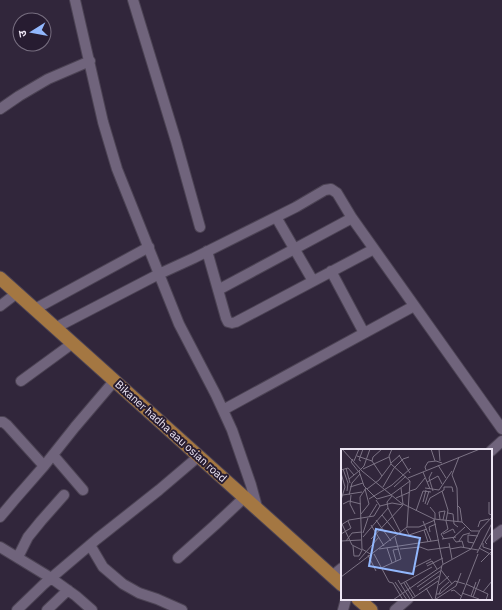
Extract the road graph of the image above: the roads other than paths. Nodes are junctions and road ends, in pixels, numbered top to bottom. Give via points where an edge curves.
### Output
1 (75, 0) edge
2 (133, 0) edge
3 (90, 61) junction
4 (0, 109) edge
5 (276, 217) junction
6 (352, 218) junction
7 (200, 228) dead end
8 (148, 247) junction
9 (295, 249) junction
10 (374, 249) junction
11 (207, 251) junction
12 (332, 271) junction
13 (159, 274) junction
14 (0, 278) edge
15 (313, 281) junction
16 (218, 290) junction
17 (17, 293) junction
18 (0, 306) edge
19 (414, 306) junction
20 (35, 309) junction
21 (55, 328) junction
22 (364, 333) junction
23 (72, 343) junction
24 (115, 380) junction
25 (21, 381) dead end
26 (223, 410) junction
27 (0, 422) edge
28 (502, 429) edge
29 (502, 441) edge
30 (492, 451) edge
31 (53, 456) junction
32 (199, 456) junction
33 (44, 466) junction
34 (84, 490) dead end
35 (64, 495) dead end
36 (245, 496) junction
37 (257, 507) junction
38 (0, 517) edge
39 (502, 530) edge
40 (492, 537) edge
41 (90, 546) junction
42 (0, 547) edge
43 (18, 557) junction
44 (178, 558) dead end
45 (337, 572) edge
46 (51, 578) junction
47 (341, 582) edge
48 (68, 590) junction
49 (346, 600) edge
50 (359, 600) edge
51 (407, 600) edge
52 (17, 610) edge
53 (47, 610) edge
54 (92, 610) edge
55 (182, 610) edge
56 (343, 610) edge
57 (371, 610) edge
58 (395, 610) edge

1 - 3 street
2 - 7 street
3 - 4 street via 48,79
3 - 8 street via 103,122 117,169
5 - 6 street via 331,189 337,193
5 - 9 street
5 - 11 street
6 - 9 street
6 - 10 street
8 - 13 street
8 - 20 street
9 - 15 street
9 - 16 street
10 - 12 street
10 - 19 street
11 - 13 street
11 - 16 street
12 - 15 street
12 - 22 street
13 - 21 street
13 - 26 street via 179,324
14 - 17 main road, Bikaner hadha aau osian road
15 - 16 street via 232,323 226,318
17 - 18 street
17 - 20 main road, Bikaner hadha aau osian road
19 - 22 street
19 - 28 street
20 - 21 main road, Bikaner hadha aau osian road
21 - 23 main road, Bikaner hadha aau osian road
22 - 26 street
23 - 24 main road, Bikaner hadha aau osian road
23 - 25 street
24 - 31 street
24 - 32 main road, Bikaner hadha aau osian road
26 - 37 street
27 - 33 street via 7,425
29 - 30 street
31 - 33 street
31 - 34 street
32 - 36 main road, Bikaner hadha aau osian road
32 - 41 street
33 - 38 street
35 - 43 street via 28,537
36 - 37 main road, Bikaner hadha aau osian road
36 - 44 street
37 - 45 main road, Bikaner hadha aau osian road
39 - 40 street
41 - 46 street
41 - 55 street via 103,567 123,584
42 - 43 street
43 - 46 street
45 - 47 main road, Bikaner hadha aau osian road
46 - 48 street
46 - 52 street
48 - 53 street
48 - 54 street
49 - 56 street
50 - 57 main road
51 - 58 street

